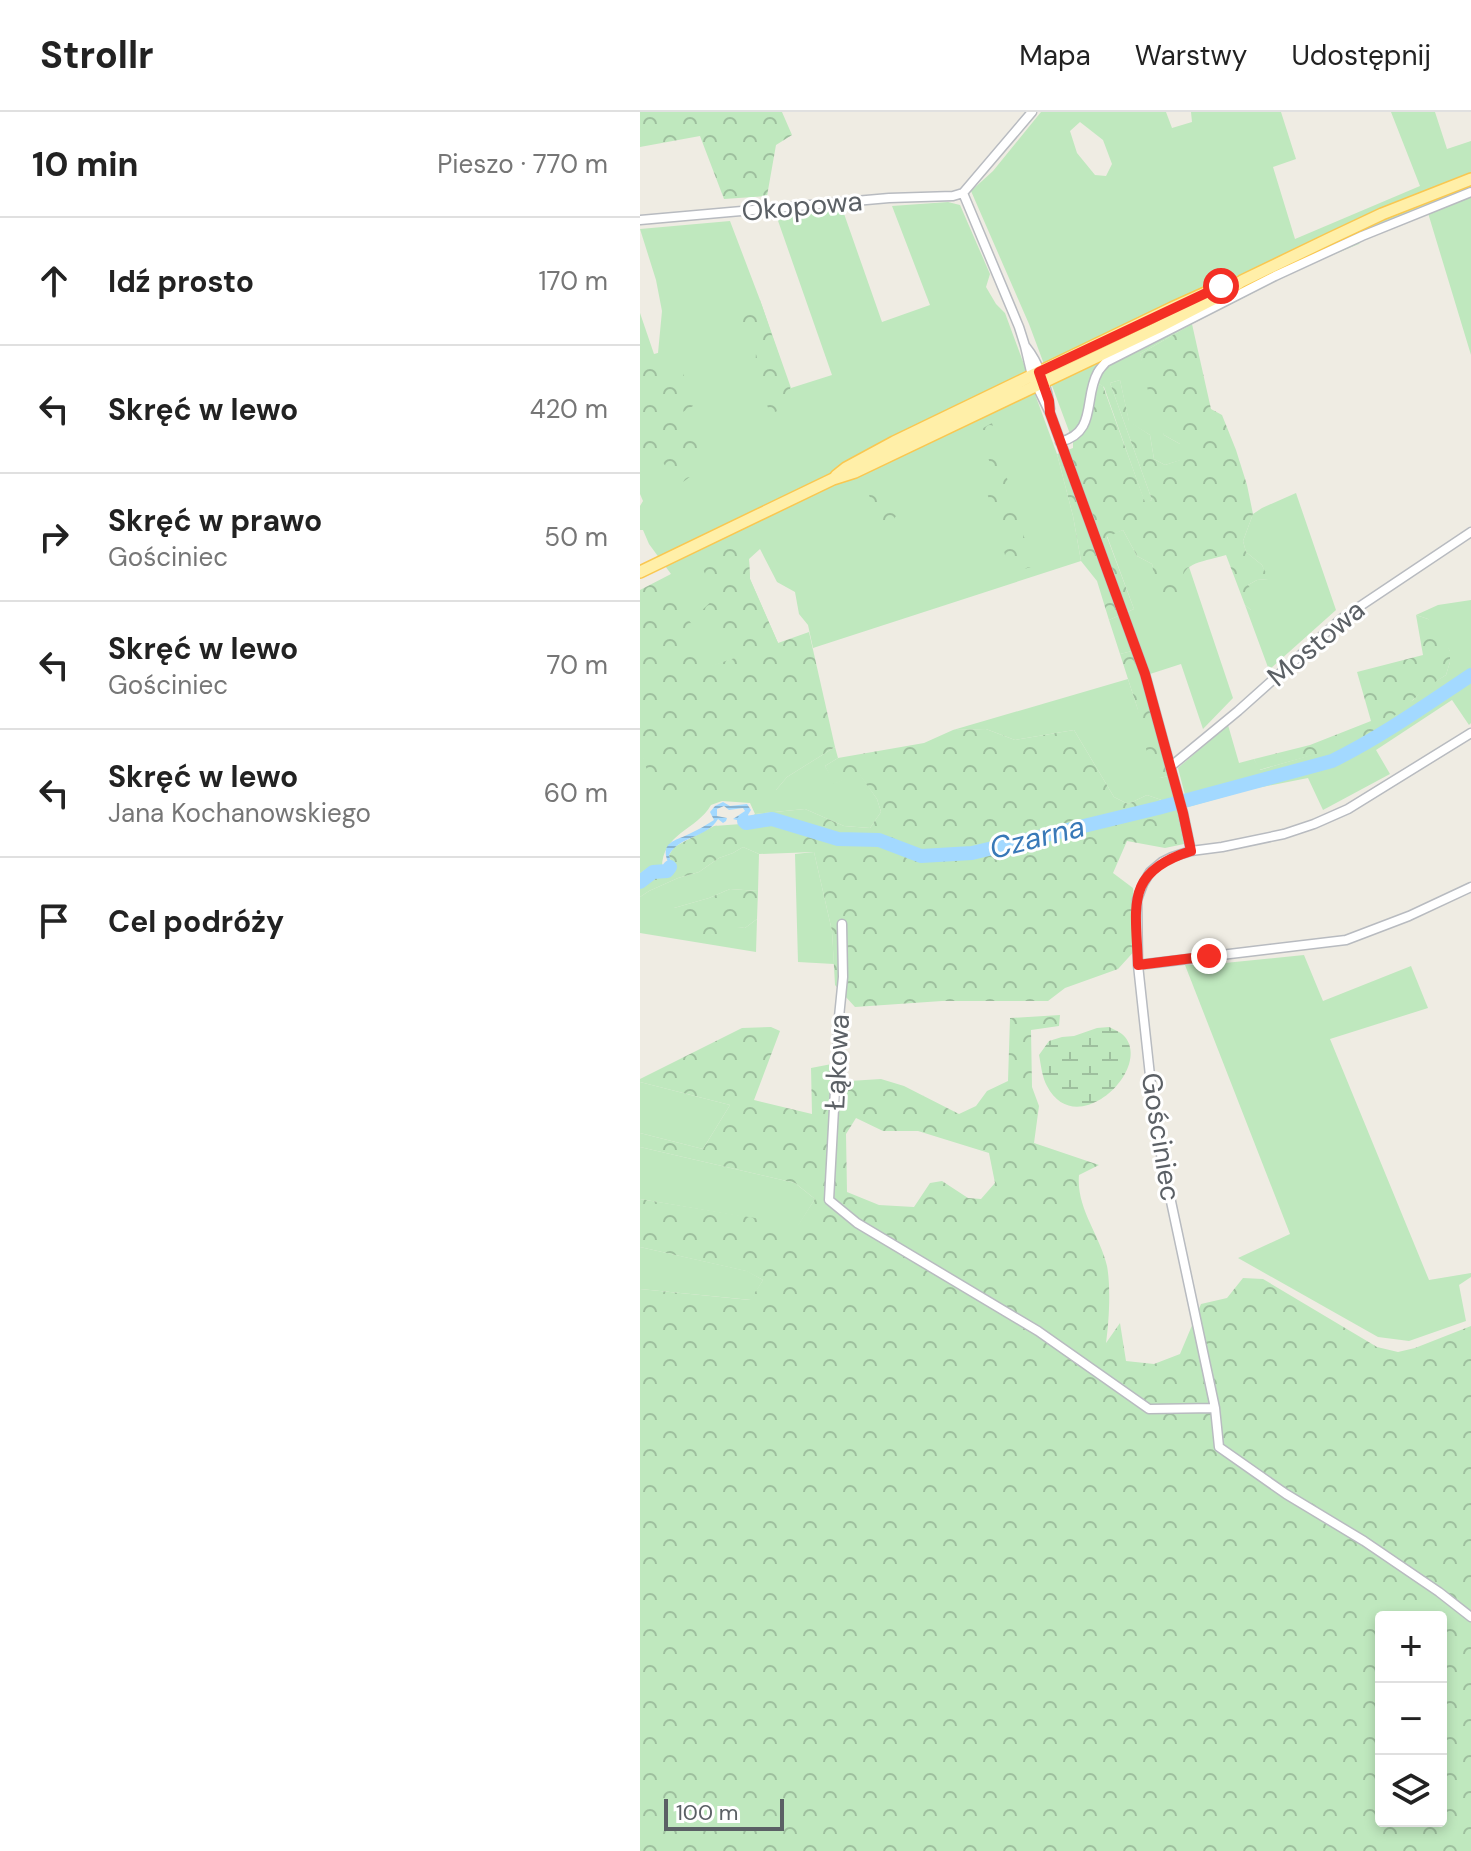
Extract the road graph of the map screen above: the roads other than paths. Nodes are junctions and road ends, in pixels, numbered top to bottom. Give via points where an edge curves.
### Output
1 (1032, 112) edge
2 (1471, 179) edge
3 (1471, 192) edge
4 (963, 193) junction
5 (640, 220) edge
6 (1038, 379) junction
7 (1060, 442) junction
8 (1471, 532) edge
9 (640, 572) edge
10 (1471, 733) edge
11 (1170, 767) junction
12 (1191, 851) junction
13 (1471, 887) edge
14 (842, 924) dead end
15 (1138, 965) junction
16 (1215, 1408) junction
17 (1471, 1617) edge

1 - 4 street
2 - 6 main road via 1382,214 1206,303
3 - 7 street via 1289,270 1106,362 1096,376 1081,430
4 - 5 street, Okopowa
4 - 6 street via 1033,355
6 - 7 street
6 - 9 main road via 894,442 833,479
7 - 11 street via 1145,674
8 - 11 street, Mostowa via 1341,619
10 - 12 street, Gościniec via 1332,817 1284,834
11 - 12 street
12 - 15 street, Gościniec via 1162,862 1143,884 1137,900
13 - 15 street via 1346,940
14 - 16 street, Łąkowa via 829,1200 857,1223 1038,1331 1149,1409
15 - 16 street, Gościniec via 1156,1131
16 - 17 street, Gościniec via 1219,1447

